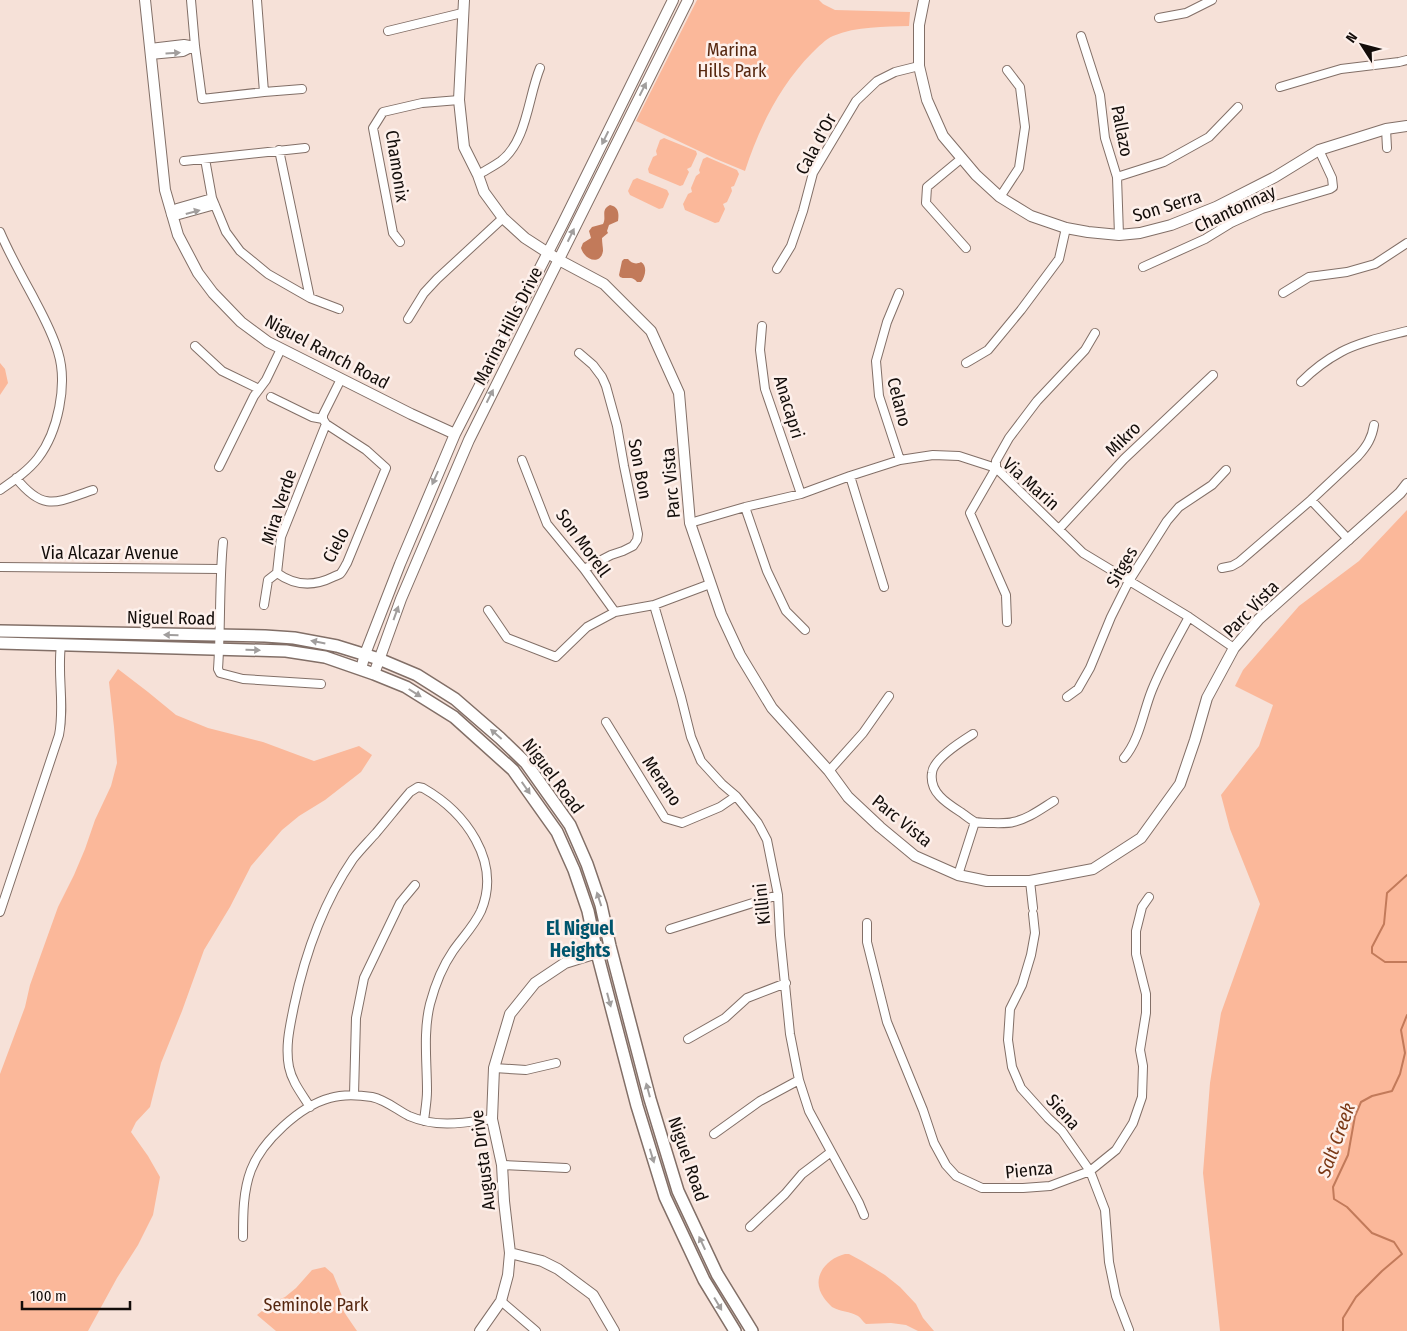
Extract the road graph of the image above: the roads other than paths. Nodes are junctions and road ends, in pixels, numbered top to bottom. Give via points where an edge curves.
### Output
1 (145, 0) edge
2 (192, 0) edge
3 (257, 0) edge
4 (464, 0) edge
5 (673, 0) edge
6 (688, 0) edge
7 (924, 0) edge
8 (1212, 0) edge
9 (462, 13) junction
10 (1159, 18) dead end
11 (388, 31) dead end
12 (1081, 36) dead end
13 (195, 46) junction
14 (150, 51) junction
15 (1407, 60) edge
16 (919, 66) junction
17 (540, 68) dead end
18 (1007, 70) dead end
19 (1280, 87) dead end
20 (302, 89) dead end
21 (264, 92) junction
22 (460, 100) junction
23 (1238, 107) dead end
24 (1407, 126) edge
25 (1386, 129) junction
26 (305, 148) dead end
27 (1387, 148) dead end
28 (279, 150) junction
29 (1319, 150) junction
30 (962, 158) junction
31 (205, 159) junction
32 (184, 161) dead end
33 (478, 174) junction
34 (1117, 177) junction
35 (1000, 197) junction
36 (213, 202) junction
37 (171, 214) junction
38 (503, 218) junction
39 (1066, 228) junction
40 (0, 232) edge
41 (1119, 235) junction
42 (400, 242) dead end
43 (1407, 242) edge
44 (966, 248) dead end
45 (547, 252) junction
46 (559, 260) junction
47 (1143, 267) dead end
48 (777, 269) dead end
49 (899, 293) dead end
50 (1283, 293) dead end
51 (310, 298) junction
52 (340, 309) dead end
53 (408, 319) dead end
54 (762, 326) dead end
55 (1407, 331) edge
56 (1095, 333) dead end
57 (195, 346) dead end
58 (281, 349) junction
59 (580, 353) dead end
60 (966, 363) dead end
61 (1213, 374) dead end
62 (341, 379) junction
63 (1301, 382) dead end
64 (259, 389) junction
65 (271, 397) dead end
66 (325, 422) junction
67 (1374, 425) dead end
68 (455, 434) junction
69 (469, 440) junction
70 (522, 460) dead end
71 (900, 460) junction
72 (219, 467) dead end
73 (996, 468) junction
74 (1226, 470) dead end
75 (850, 476) junction
76 (16, 478) junction
77 (1407, 484) edge
78 (0, 490) edge
79 (93, 490) dead end
80 (801, 494) junction
81 (1311, 500) junction
82 (744, 507) junction
83 (690, 523) junction
84 (1059, 529) junction
85 (1349, 540) junction
86 (223, 542) dead end
87 (0, 567) edge
88 (220, 568) junction
89 (1222, 568) dead end
90 (584, 569) junction
91 (277, 573) junction
92 (1129, 581) junction
93 (710, 584) junction
94 (884, 587) dead end
95 (264, 605) dead end
96 (654, 605) junction
97 (488, 610) dead end
98 (615, 612) junction
99 (1189, 617) junction
100 (1007, 622) dead end
101 (805, 630) dead end
102 (0, 631) edge
103 (16, 632) junction
104 (112, 634) junction
105 (220, 636) junction
106 (0, 643) edge
107 (61, 645) junction
108 (1234, 648) junction
109 (219, 649) junction
110 (365, 654) junction
111 (379, 658) junction
112 (361, 669) junction
113 (374, 674) junction
114 (321, 684) dead end
115 (889, 696) dead end
116 (1067, 696) dead end
117 (606, 722) dead end
118 (974, 734) dead end
119 (1124, 758) dead end
120 (829, 771) junction
121 (736, 796) junction
122 (1054, 802) dead end
123 (975, 822) junction
124 (958, 875) junction
125 (1030, 881) junction
126 (414, 885) dead end
127 (778, 895) junction
128 (1149, 898) dead end
129 (0, 912) edge
130 (867, 923) dead end
131 (670, 929) dead end
132 (610, 946) junction
133 (596, 953) junction
134 (786, 983) junction
135 (688, 1039) dead end
136 (556, 1063) dead end
137 (494, 1068) junction
138 (799, 1080) junction
139 (354, 1095) junction
140 (310, 1107) junction
141 (492, 1119) junction
142 (424, 1121) junction
143 (714, 1134) dead end
144 (831, 1152) junction
145 (502, 1165) junction
146 (566, 1168) dead end
147 (1090, 1171) junction
148 (864, 1215) dead end
149 (750, 1227) dead end
150 (243, 1238) dead end
151 (510, 1253) junction
152 (501, 1301) junction
153 (1129, 1330) edge
154 (480, 1331) edge
155 (536, 1331) edge
156 (614, 1331) edge
157 (735, 1331) edge
158 (752, 1331) edge

1 - 14 street, Niguel Ranch Road
2 - 13 street
3 - 21 street
4 - 9 street, Parc Vista
5 -> 45 street, Marina Hills Drive
46 -> 6 street, Marina Hills Drive
7 - 16 street, Son Serra via 919,24
8 - 10 street via 1186,13
9 - 11 street
9 - 22 street, Parc Vista
12 - 34 street, Pallazo via 1100,94 1105,138
13 - 14 street via 183,52
13 - 21 street via 202,99
14 - 37 street, Niguel Ranch Road via 165,190
15 - 19 street via 1341,68
16 - 30 street, Son Serra via 927,100 943,136
16 - 48 street, Cala d'Or via 895,72 877,82 856,101 813,173 791,246
17 - 33 street via 515,145 501,161
18 - 35 street via 1020,87 1025,127 1019,168
20 - 21 street
22 - 33 street, Parc Vista via 464,146
22 - 42 street, Chamonix via 422,103 383,112 373,128 393,233
23 - 34 street via 1209,137 1164,162
24 - 25 street, Son Serra
25 - 27 street
25 - 29 street, Son Serra
26 - 28 street
28 - 31 street
28 - 51 street
29 - 41 street, Son Serra via 1216,207 1140,234
29 - 47 street, Chantonnay via 1332,178 1330,189 1262,208
30 - 35 street, Son Serra
30 - 44 street via 927,186 926,203
31 - 32 street
31 - 36 street
33 - 38 street, Parc Vista via 484,192
34 - 41 street, Pallazo
35 - 39 street, Son Serra via 1031,216
36 - 37 street via 178,208
36 - 51 street via 226,232 240,251 268,274
37 - 58 street, Niguel Ranch Road via 198,273 213,293 241,322
38 - 45 street, Parc Vista
38 - 53 street via 437,279
39 - 41 street, Son Serra
39 - 60 street via 1060,259 988,350
40 - 76 street via 48,327 59,354 62,383 50,438 37,458
43 - 50 street via 1375,264 1309,277
45 - 46 street, Parc Vista
45 - 68 street, Marina Hills Drive
69 -> 46 street, Marina Hills Drive
46 - 83 street, Parc Vista via 604,284 650,330 679,393
49 - 71 street, Celano via 876,361 879,396
51 - 52 street
54 - 80 street, Anacapri via 760,350 765,389
55 - 63 street via 1343,350
56 - 73 street via 1085,350 1037,401 1009,438 996,461
57 - 64 street via 222,371
58 - 62 street, Niguel Ranch Road
58 - 64 street
59 - 90 street, Son Bon via 606,386 638,534 633,546
61 - 84 street, Mikro via 1124,459
62 - 66 street, Mira Verde via 323,415
62 - 68 street, Niguel Ranch Road
64 - 72 street
65 - 66 street
66 - 91 street, Mira Verde via 281,537
66 - 91 street, Cielo via 386,468 340,574 304,584 285,579
67 - 81 street via 1366,448
68 - 69 street, Niguel Ranch Road
68 -> 110 street, Marina Hills Drive
111 -> 69 street, Marina Hills Drive
70 - 90 street, Son Morell via 547,524
71 - 73 street, Via Marin via 932,455 960,456
71 - 75 street, Via Marin
73 - 84 street, Via Marin
73 - 100 street via 970,513 1006,595
74 - 92 street, Sitges via 1167,521
75 - 80 street, Via Marin
75 - 94 street
76 - 78 street
76 - 79 street via 40,500 56,502
77 - 85 street, Parc Vista
80 - 82 street, Via Marin
81 - 85 street
81 - 89 street via 1239,562
82 - 83 street, Via Marin
82 - 101 street via 767,571 786,611
83 - 93 street, Parc Vista
84 - 92 street, Via Marin via 1083,553
85 - 108 street, Parc Vista via 1259,619
86 - 88 street
87 - 88 street, Via Alcazar Avenue
88 - 105 street
90 - 98 street, Son Morell
91 - 95 street, Mira Verde via 268,580
92 - 99 street, Via Marin
92 - 116 street, Sitges via 1090,668 1078,688
93 - 96 street
93 - 120 street, Parc Vista via 740,655 772,708
96 - 98 street
96 - 121 street, Killini via 691,737 701,761
97 - 98 street via 507,638 556,657 587,627
99 - 108 street, Via Marin
99 - 119 street via 1161,668 1134,743
102 - 103 main road, Niguel Road
103 - 104 main road, Niguel Road
103 - 107 main road via 22,637 50,638
105 -> 104 main road, Niguel Road
104 - 107 main road via 103,639 66,638
105 - 109 street
110 -> 105 main road, Niguel Road via 294,638
106 - 107 main road, Niguel Road
107 - 109 main road, Niguel Road
107 - 129 street via 62,714 59,735
108 - 125 street, Parc Vista via 1207,698 1180,784 1141,838 1093,869
109 -> 112 main road, Niguel Road via 286,651
109 - 114 street via 220,674 243,679
110 - 111 main road, Niguel Road
110 - 112 street, Marina Hills Drive
111 - 113 street, Marina Hills Drive
132 -> 111 main road, Niguel Road via 601,905 570,825 526,763 455,699 417,675
112 - 113 main road, Niguel Road
113 -> 133 main road, Niguel Road via 406,687 454,717 513,770 557,832 588,911
115 - 120 street
117 - 121 street, Merano via 666,818 682,823 720,807
118 - 123 street via 956,744 934,766 932,773 938,795
120 - 124 street, Parc Vista via 848,797 915,856
121 - 127 street, Killini via 771,841
122 - 123 street via 1025,819 1011,823
123 - 124 street
124 - 125 street, Parc Vista via 987,881
125 - 147 street, Siena via 1035,933 1022,985 1010,1009 1008,1040 1012,1067 1021,1088 1062,1131
126 - 139 street via 400,903 364,978 356,1018
127 - 131 street
127 - 134 street, Killini
128 - 147 street, Pienza via 1142,906 1136,931 1136,954 1146,994 1140,1050 1142,1097 1133,1124 1116,1150
130 - 147 street, Pienza via 867,942 887,1022 934,1143 946,1165 956,1176 982,1188 1050,1186
132 - 133 street, Augusta Drive
158 -> 132 main road, Niguel Road via 717,1274 678,1191 650,1100
133 - 137 street, Augusta Drive via 565,963 536,983 510,1014
133 -> 157 main road, Niguel Road via 665,1197 704,1280
134 - 135 street via 747,998 725,1018
134 - 138 street, Killini via 790,1034
136 - 137 street via 526,1070
137 - 141 street, Augusta Drive
138 - 143 street via 760,1101
138 - 144 street, Killini via 810,1111
139 - 140 street via 330,1098
139 - 142 street via 374,1098
140 - 142 street via 294,1082 287,1050 301,972 309,949 328,902 355,857 410,792 423,788 456,814 470,830 480,846 486,866 481,910 438,979 430,1005 426,1029
140 - 150 street via 273,1135 260,1152 245,1193
141 - 142 street via 454,1124
141 - 145 street, Augusta Drive
144 - 148 street, Killini
144 - 149 street via 802,1174
145 - 146 street
145 - 151 street, Augusta Drive
147 - 153 street, Siena via 1105,1210 1109,1262 1116,1296
151 - 152 street, Augusta Drive
151 - 156 street via 558,1269 593,1295
152 - 154 street, Augusta Drive
152 - 155 street

